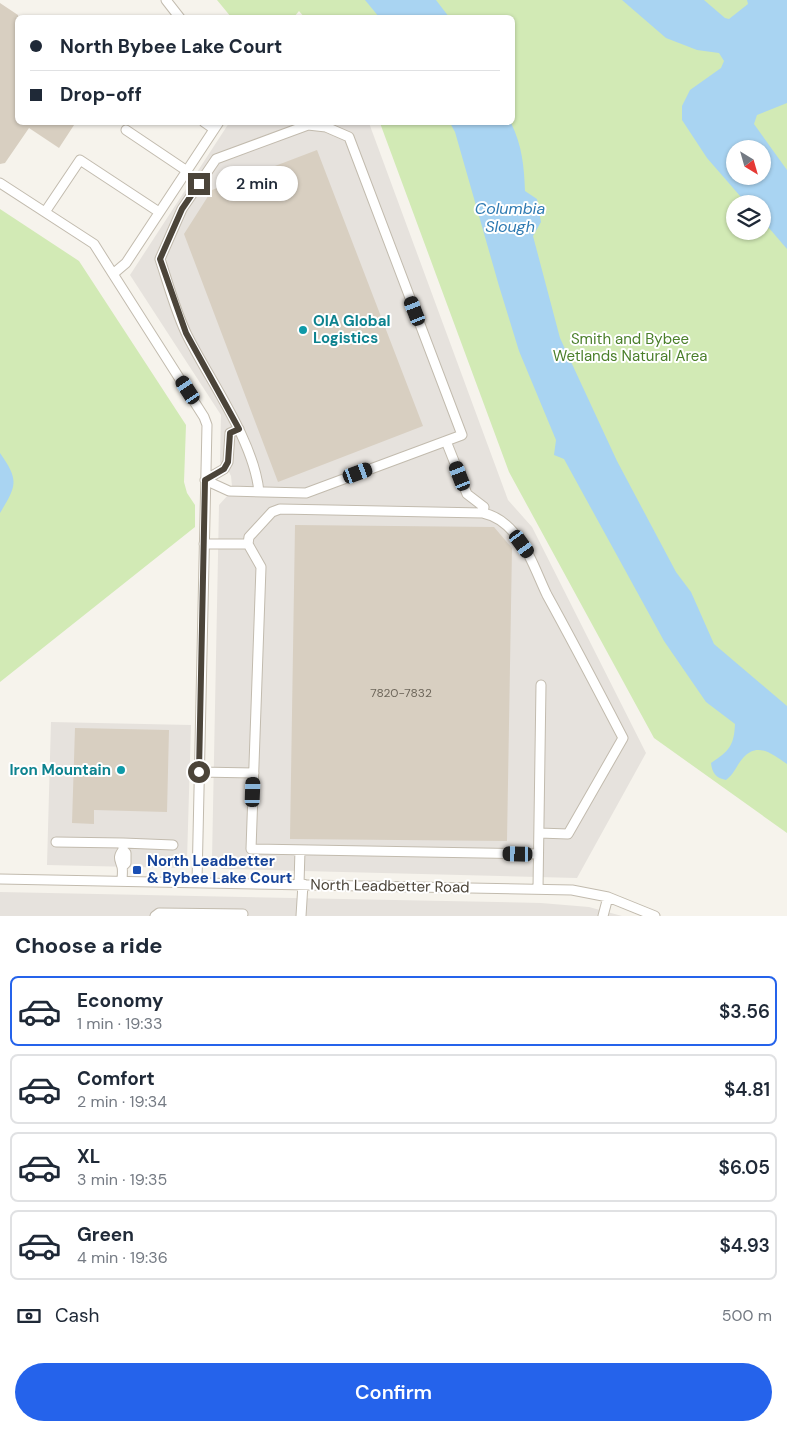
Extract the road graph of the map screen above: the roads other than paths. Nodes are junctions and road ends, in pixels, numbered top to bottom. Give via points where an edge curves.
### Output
1 (166, 0) edge
2 (178, 15) edge
3 (217, 126) edge
4 (126, 130) dead end
5 (187, 170) junction
6 (0, 183) edge
7 (45, 212) junction
8 (159, 212) junction
9 (113, 274) junction
10 (239, 429) junction
11 (446, 441) junction
12 (205, 480) junction
13 (259, 492) junction
14 (483, 514) junction
15 (204, 544) junction
16 (248, 544) junction
17 (541, 685) dead end
18 (199, 772) junction
19 (254, 773) junction
20 (539, 834) junction
21 (56, 842) dead end
22 (173, 845) dead end
23 (123, 847) junction
24 (300, 850) junction
25 (538, 854) junction
26 (0, 878) edge
27 (122, 881) junction
28 (197, 882) junction
29 (301, 884) junction
30 (538, 890) junction
31 (608, 897) junction
32 (243, 914) dead end
33 (155, 916) edge
34 (301, 916) edge
35 (603, 916) edge
36 (655, 916) edge

1 - 2 street
3 - 5 street
4 - 5 street
5 - 8 street
6 - 7 street
7 - 8 street via 80,160
7 - 9 street via 94,244
8 - 9 street via 126,263
9 - 12 street via 208,425
10 - 11 street via 186,333 160,259 182,209 216,159 308,125 326,126 349,137 462,435
10 - 12 street via 230,433 228,462 224,469
10 - 13 street via 258,478
11 - 13 street via 306,492
11 - 14 street via 467,494 484,507
12 - 13 street via 229,491
12 - 15 street
14 - 16 street via 280,509 272,512 256,528
14 - 20 street via 503,522 529,554 623,738 568,834
15 - 16 street
15 - 18 street
16 - 19 street via 261,567
17 - 20 street
18 - 19 street
18 - 28 street
19 - 24 street via 251,849
20 - 25 street
21 - 23 street
22 - 23 street
23 - 27 street via 126,864 122,867
24 - 25 street
24 - 29 street
25 - 30 street
26 - 27 street, North Leadbetter Road
27 - 28 street, North Leadbetter Road
28 - 29 street, North Leadbetter Road
29 - 30 street, North Leadbetter Road
29 - 34 street
30 - 31 street, North Leadbetter Road via 572,890
31 - 35 street
31 - 36 street, North Leadbetter Road
32 - 33 street via 158,913

